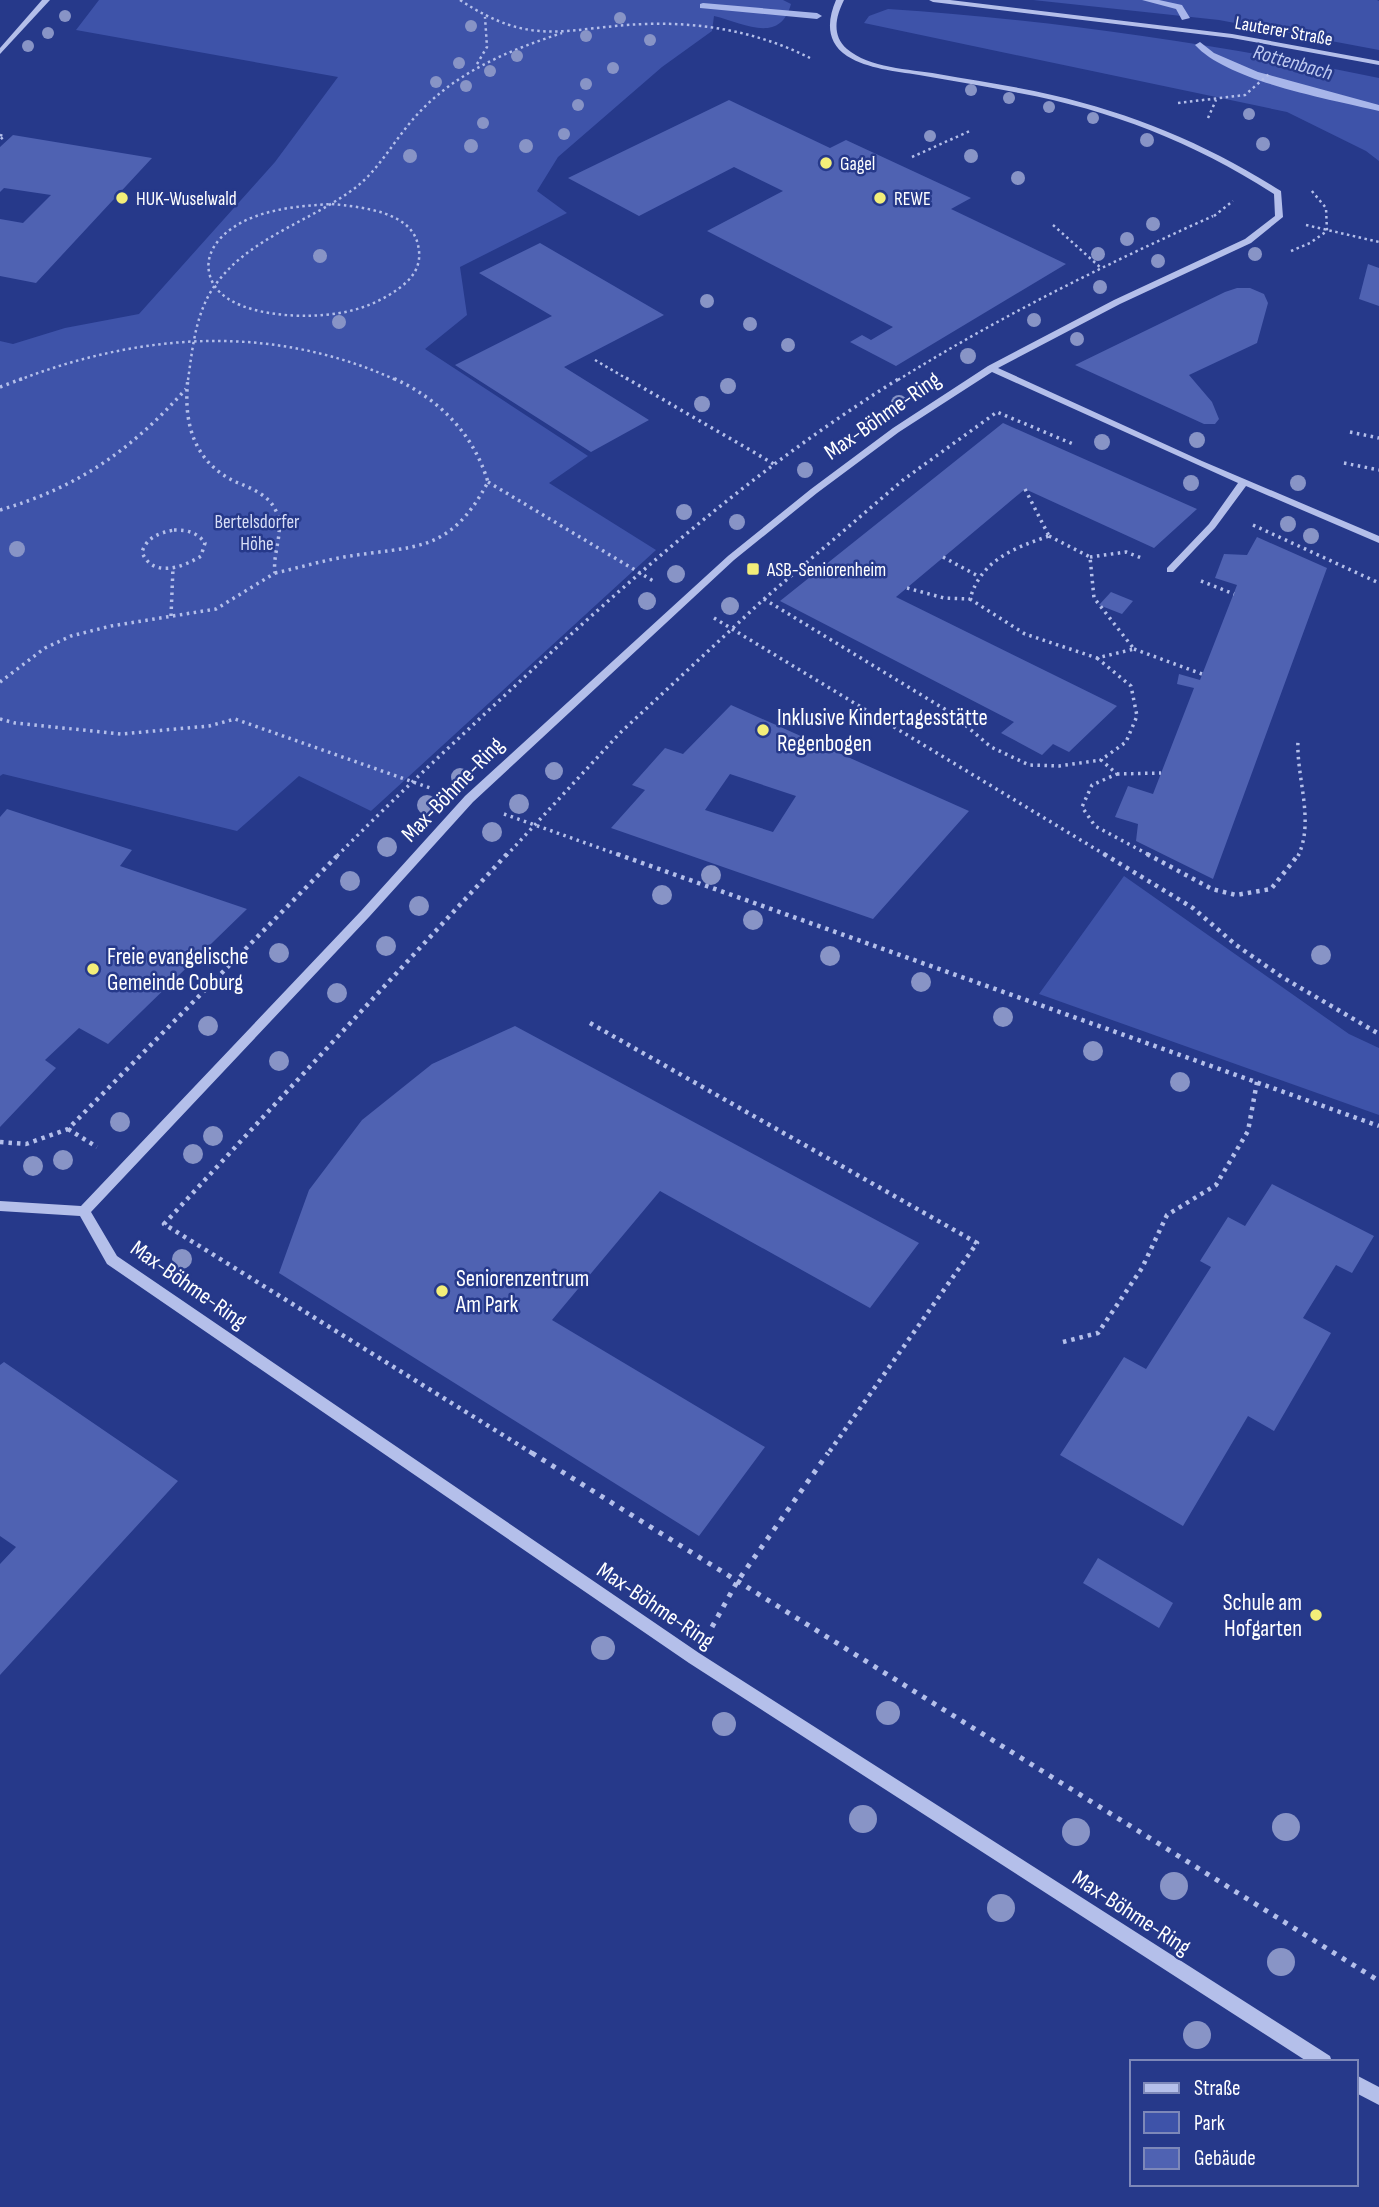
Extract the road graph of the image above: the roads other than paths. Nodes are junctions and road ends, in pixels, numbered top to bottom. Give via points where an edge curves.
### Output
1 (46, 0) edge
2 (841, 0) edge
3 (933, 0) edge
4 (0, 52) edge
5 (1379, 63) edge
6 (991, 368) junction
7 (1244, 482) junction
8 (1379, 540) edge
9 (1170, 570) dead end
10 (0, 1206) edge
11 (83, 1211) junction
12 (1321, 2060) edge
13 (1358, 2084) edge
14 (1379, 2097) edge

1 - 4 street
2 - 6 street, Max-Böhme-Ring via 831,25 839,45 851,55 878,65 1037,94 1137,119 1278,193 1279,217 1248,241
3 - 5 street, Lauterer Straße via 1232,36
6 - 7 street
6 - 11 street, Max-Böhme-Ring via 814,491 683,599 469,799
7 - 8 street
7 - 9 street
10 - 11 street
11 - 12 street, Max-Böhme-Ring via 112,1260 694,1658
13 - 14 street

